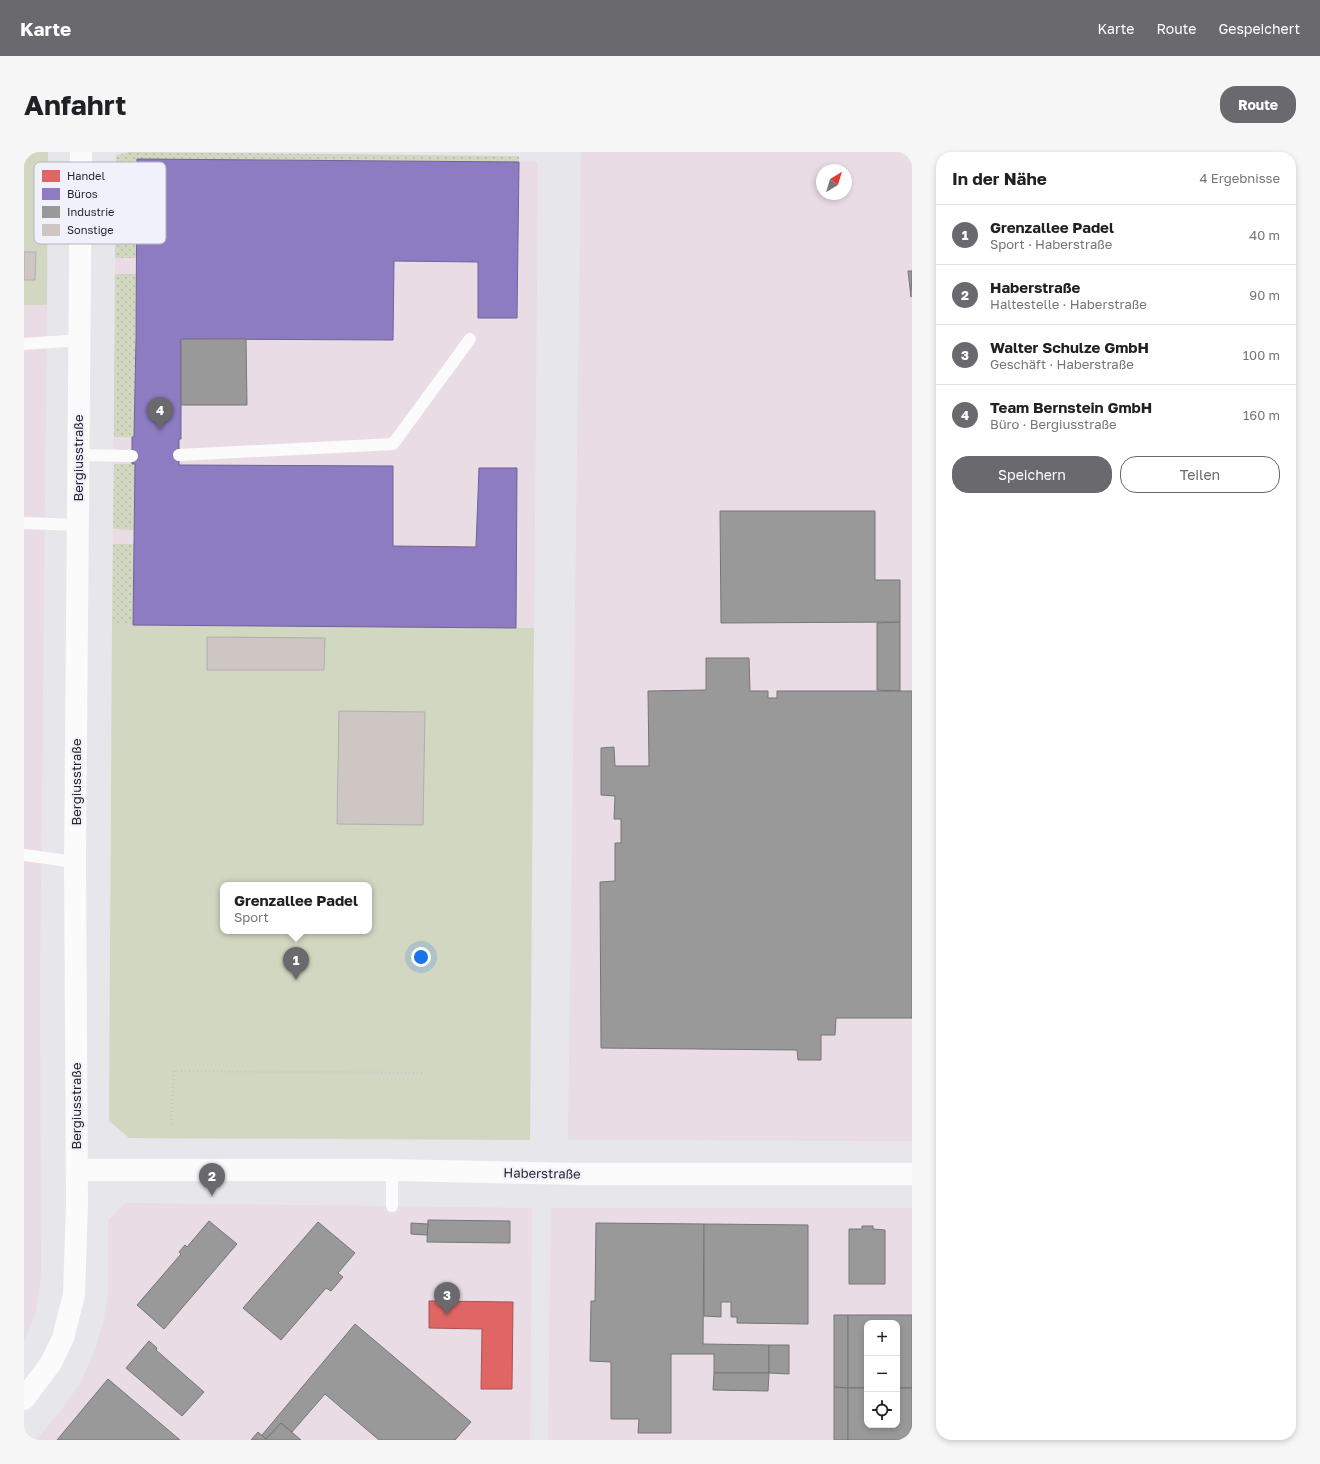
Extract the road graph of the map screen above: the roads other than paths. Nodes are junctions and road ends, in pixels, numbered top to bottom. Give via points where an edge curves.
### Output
1 (81, 152) edge
2 (81, 162) edge
3 (80, 244) edge
4 (79, 340) junction
5 (470, 340) dead end
6 (24, 344) edge
7 (78, 455) junction
8 (179, 455) dead end
9 (132, 456) dead end
10 (24, 523) edge
11 (78, 525) junction
12 (24, 855) edge
13 (75, 862) junction
14 (76, 1170) junction
15 (392, 1170) junction
16 (912, 1174) edge
17 (392, 1206) dead end
18 (24, 1400) edge

1 - 2 street, Bergiusstraße
3 - 4 street, Bergiusstraße
4 - 6 lane
4 - 7 street, Bergiusstraße
5 - 8 lane via 393,444
7 - 9 lane
7 - 11 street, Bergiusstraße
10 - 11 lane
11 - 13 street, Bergiusstraße
12 - 13 lane
13 - 14 street, Bergiusstraße
14 - 15 street, Haberstraße
14 - 18 street, Bergiusstraße via 74,1295 71,1314 51,1363
15 - 16 street, Haberstraße via 578,1174
15 - 17 lane

